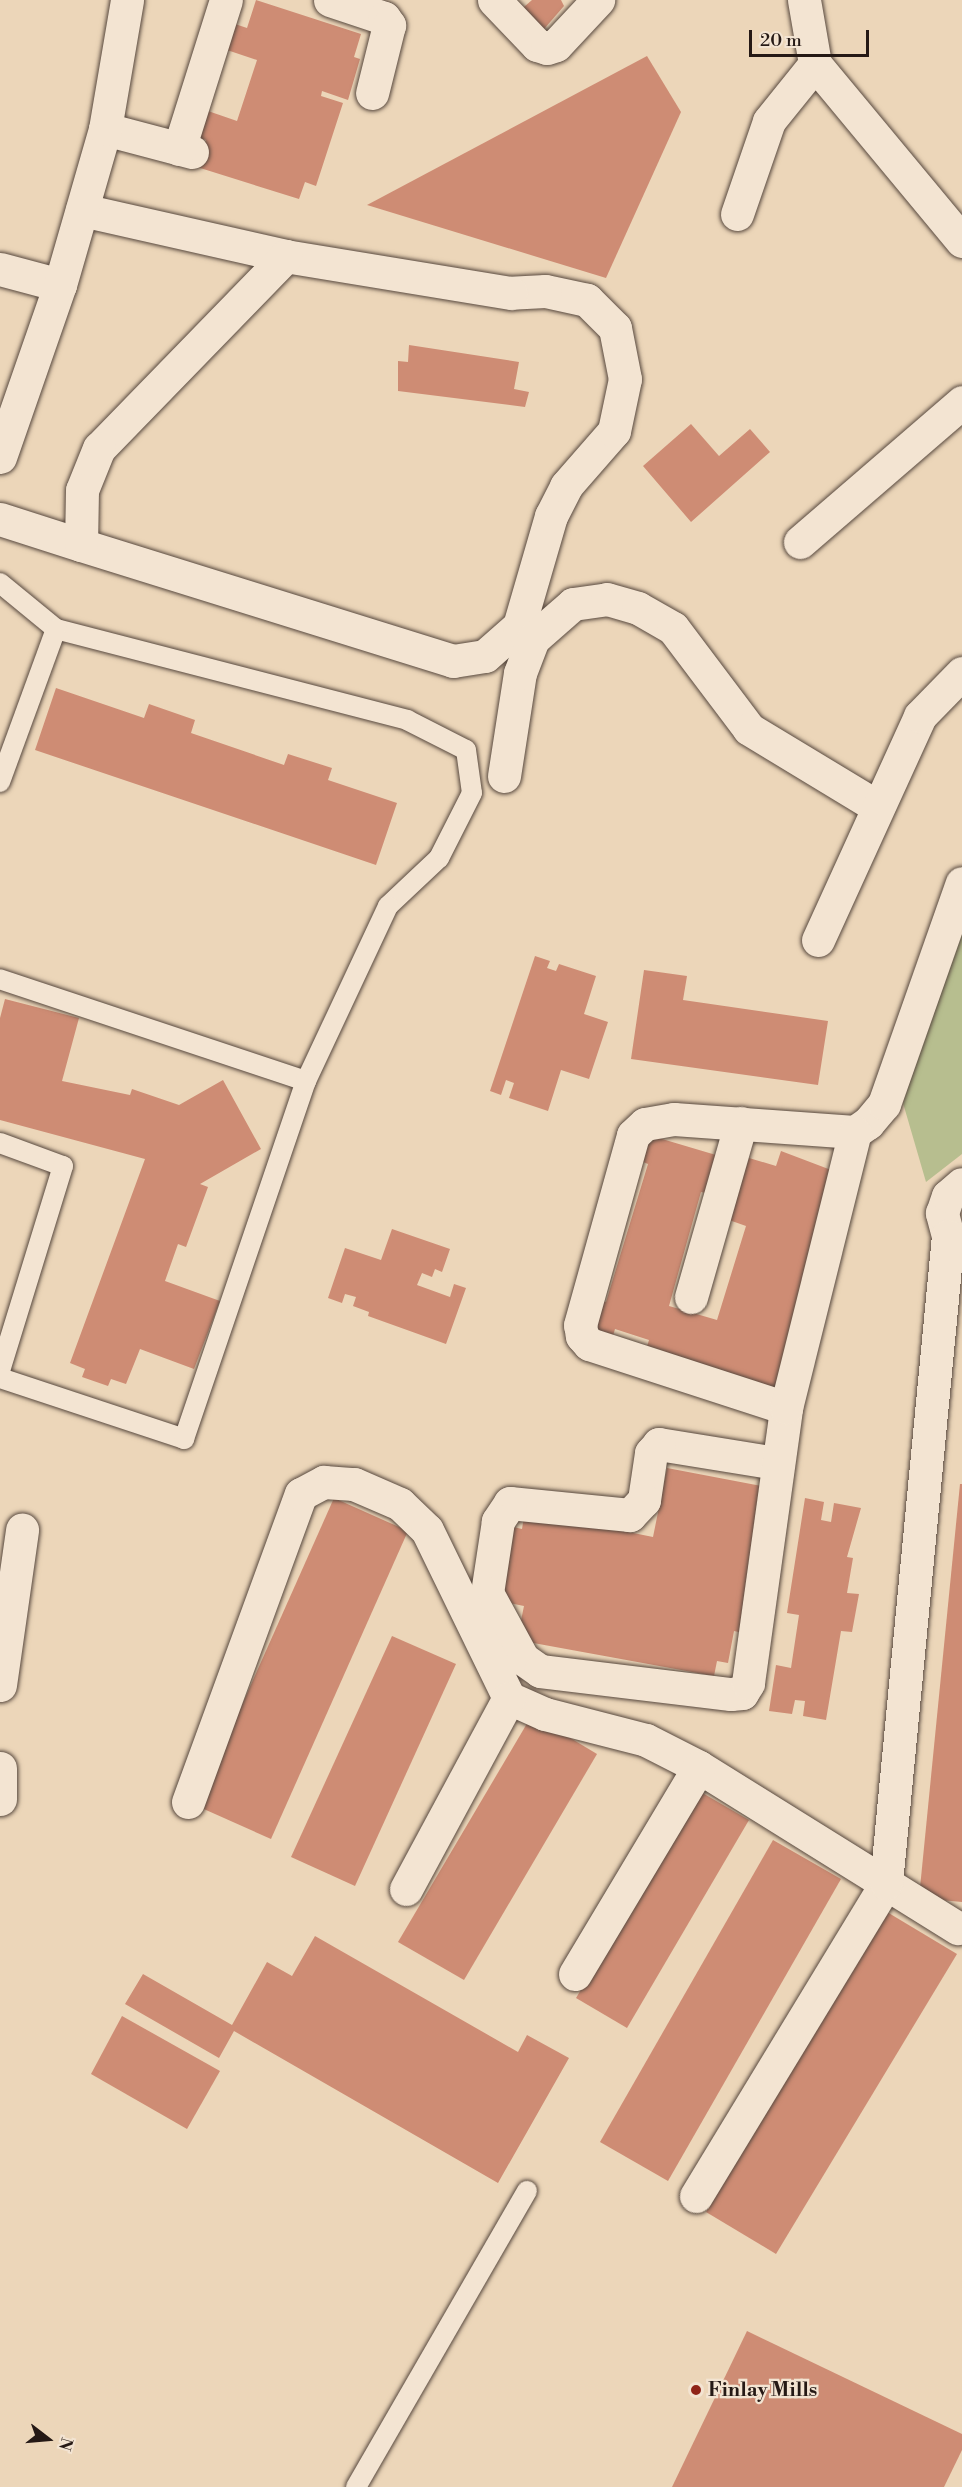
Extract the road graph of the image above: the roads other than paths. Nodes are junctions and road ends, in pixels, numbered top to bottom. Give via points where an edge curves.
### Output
1 (127, 0) edge
2 (226, 0) edge
3 (330, 0) edge
4 (494, 0) edge
5 (598, 0) edge
6 (804, 0) edge
7 (815, 64) junction
8 (372, 93) dead end
9 (105, 129) junction
10 (82, 210) junction
11 (736, 214) dead end
12 (962, 241) edge
13 (286, 256) junction
14 (0, 269) edge
15 (60, 285) junction
16 (962, 402) edge
17 (0, 457) edge
18 (0, 519) edge
19 (800, 542) dead end
20 (81, 545) junction
21 (0, 583) edge
22 (56, 629) junction
23 (962, 673) edge
24 (504, 776) dead end
25 (0, 782) edge
26 (876, 806) junction
27 (962, 883) edge
28 (818, 940) dead end
29 (0, 979) edge
30 (306, 1081) junction
31 (741, 1123) junction
32 (855, 1131) junction
33 (0, 1143) edge
34 (962, 1184) edge
35 (955, 1246) edge
36 (691, 1297) dead end
37 (0, 1371) edge
38 (0, 1378) edge
39 (786, 1408) junction
40 (776, 1463) junction
41 (22, 1530) dead end
42 (0, 1685) edge
43 (509, 1698) junction
44 (699, 1767) junction
45 (0, 1768) edge
46 (0, 1799) edge
47 (188, 1802) dead end
48 (886, 1883) junction
49 (406, 1889) dead end
50 (958, 1928) dead end
51 (575, 1974) dead end
52 (527, 2191) dead end
53 (696, 2196) dead end
54 (356, 2487) edge

1 - 9 street
2 - 9 street via 186,150
3 - 8 street via 384,18 389,25
4 - 5 street via 537,45 547,48 556,45
6 - 7 street
7 - 11 street via 769,121
7 - 12 street
9 - 10 street
10 - 13 street
10 - 15 street
13 - 20 street via 99,448 82,490
13 - 20 street via 511,293 556,293 587,300 615,328 625,378 614,430 566,486 550,516 519,626 485,656 453,661
14 - 15 street
15 - 17 street
16 - 19 street
18 - 20 street
21 - 22 lane
22 - 25 lane
22 - 30 lane via 407,720 466,750 472,793 439,858 388,906
23 - 26 street via 920,716
24 - 26 street via 520,672 533,639 573,604 607,599 638,608 673,628 749,729
26 - 28 street
27 - 32 street via 884,1104
29 - 30 lane
30 - 38 lane via 184,1439
31 - 32 street
31 - 36 street
31 - 39 street via 658,1120 645,1124 633,1135 580,1325 589,1344
32 - 39 street
33 - 37 lane via 63,1166
34 - 35 street via 948,1196 942,1213
35 - 48 street
39 - 40 street
40 - 40 street via 748,1683 742,1693 540,1671 523,1659 487,1593 498,1521 510,1503 630,1515 644,1500 651,1453 659,1444
41 - 42 street
43 - 44 street via 545,1714 646,1740
43 - 47 street via 427,1530 400,1504 354,1484 324,1482 301,1494
43 - 49 street
44 - 48 street
44 - 51 street
45 - 46 street
48 - 50 street
48 - 53 street
52 - 54 lane

